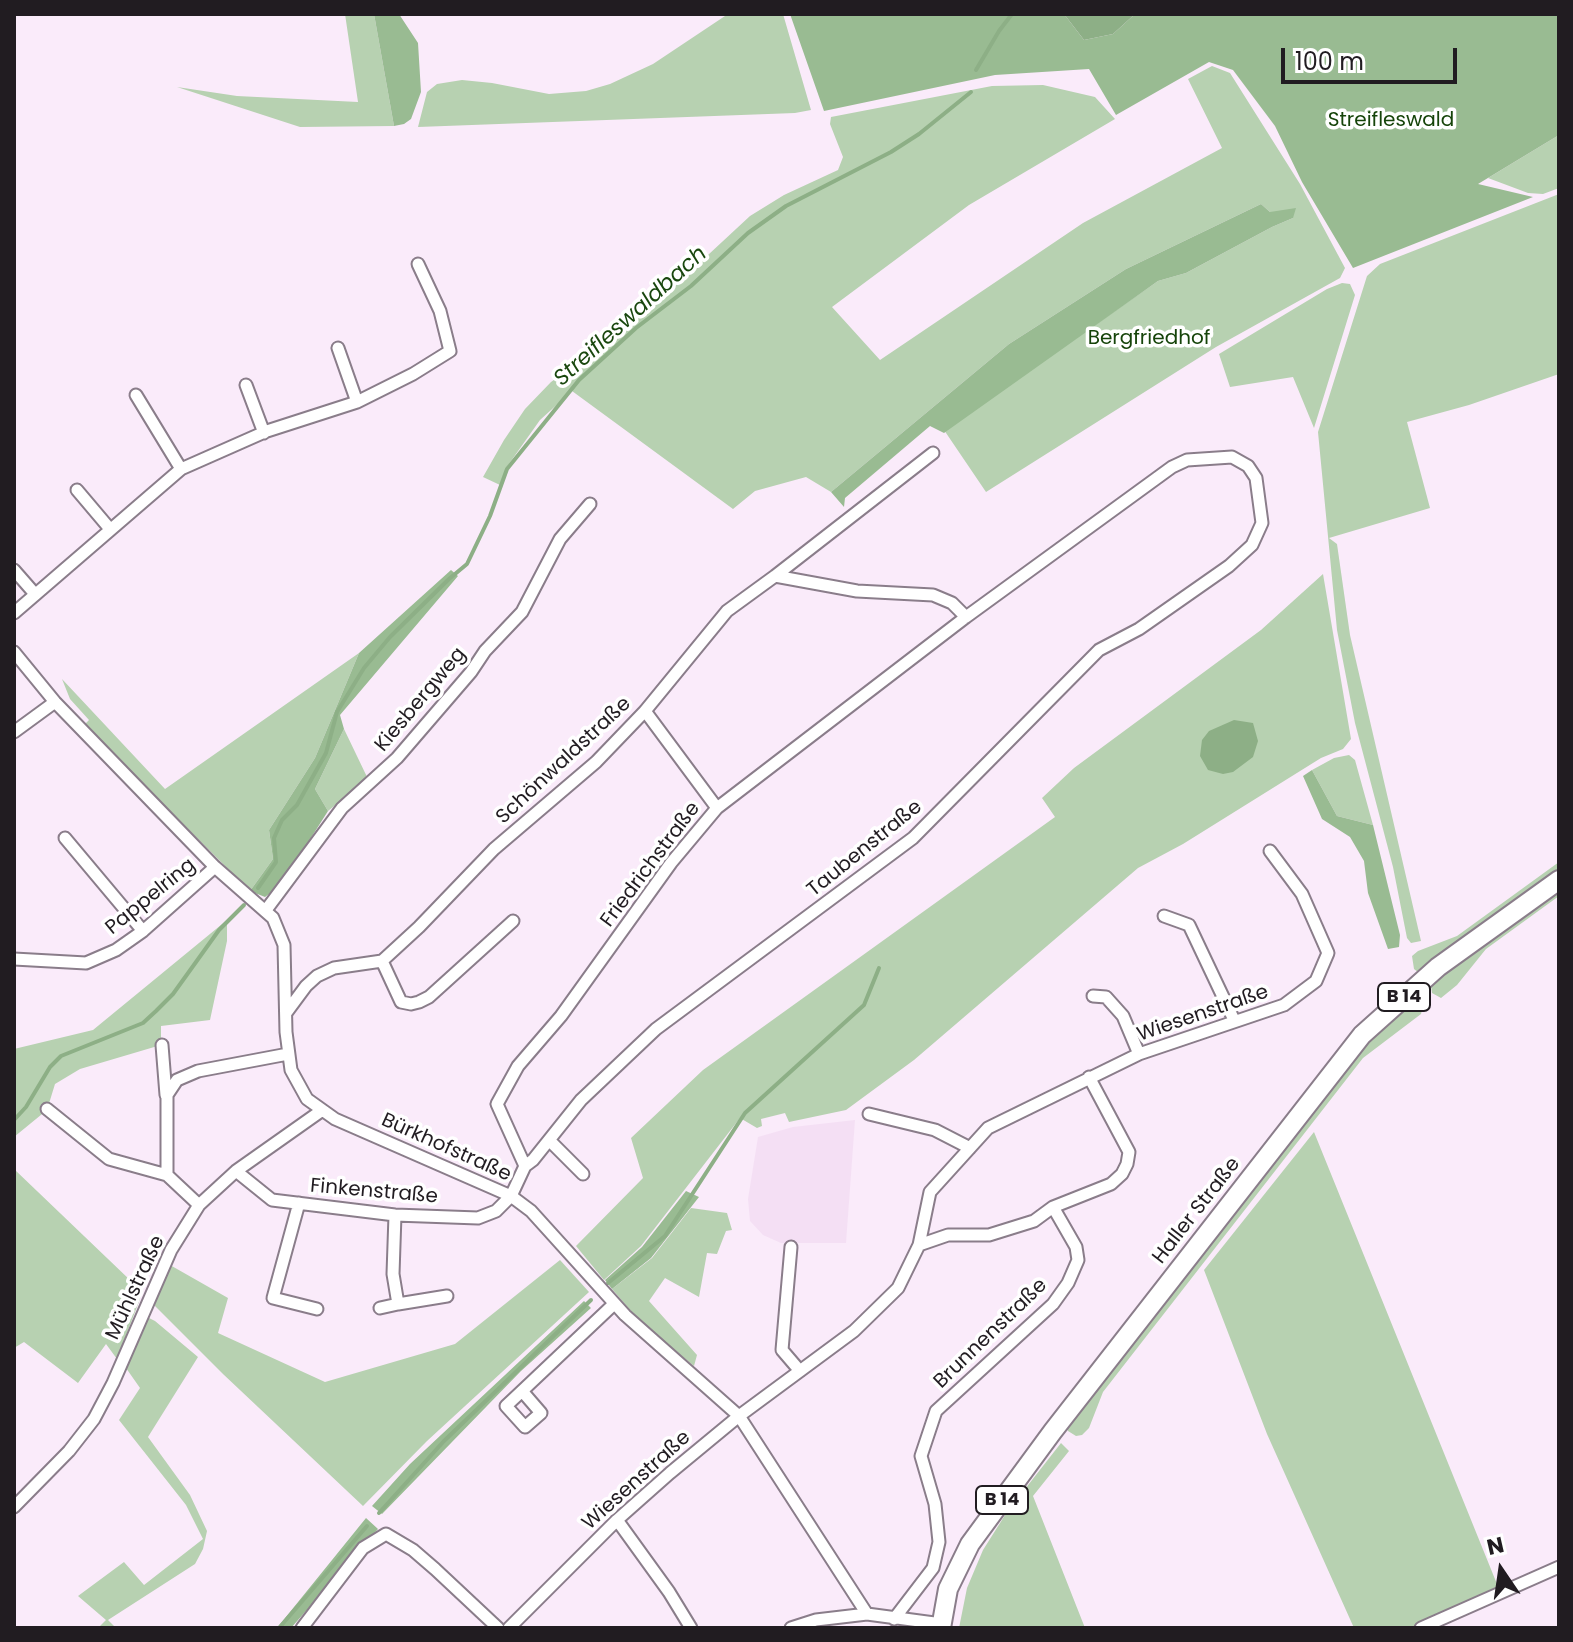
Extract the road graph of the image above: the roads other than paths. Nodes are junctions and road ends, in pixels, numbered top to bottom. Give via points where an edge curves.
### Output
1 (418, 264) dead end
2 (338, 348) dead end
3 (246, 385) dead end
4 (136, 395) dead end
5 (357, 402) junction
6 (264, 433) junction
7 (933, 453) dead end
8 (181, 469) junction
9 (77, 490) dead end
10 (1260, 495) joint
11 (590, 504) dead end
12 (110, 529) junction
13 (14, 570) edge
14 (775, 576) junction
15 (35, 594) junction
16 (14, 613) edge
17 (966, 617) junction
18 (14, 652) edge
19 (55, 702) junction
20 (645, 711) junction
21 (14, 732) edge
22 (717, 808) junction
23 (65, 838) dead end
24 (1270, 851) dead end
25 (215, 867) junction
26 (1559, 880) edge
27 (266, 910) junction
28 (1164, 916) dead end
29 (513, 921) dead end
30 (143, 931) junction
31 (14, 959) edge
32 (382, 961) junction
33 (1093, 996) dead end
34 (286, 1013) junction
35 (1234, 1020) junction
36 (162, 1045) dead end
37 (288, 1054) junction
38 (1139, 1054) junction
39 (1089, 1077) junction
40 (167, 1095) junction
41 (47, 1109) dead end
42 (321, 1111) junction
43 (869, 1114) dead end
44 (549, 1140) junction
45 (970, 1148) junction
46 (525, 1166) junction
47 (236, 1171) junction
48 (583, 1174) dead end
49 (167, 1175) junction
50 (511, 1196) junction
51 (299, 1203) junction
52 (199, 1205) junction
53 (1053, 1207) junction
54 (395, 1215) junction
55 (919, 1245) junction
56 (791, 1247) dead end
57 (447, 1296) dead end
58 (398, 1304) junction
59 (614, 1304) junction
60 (380, 1308) dead end
61 (317, 1309) dead end
62 (800, 1371) junction
63 (522, 1391) dead end
64 (739, 1416) junction
65 (14, 1507) edge
66 (617, 1520) junction
67 (1559, 1567) edge
68 (867, 1614) junction
69 (894, 1619) junction
70 (942, 1626) edge
71 (302, 1628) edge
72 (498, 1628) edge
73 (509, 1628) edge
74 (691, 1628) edge
75 (791, 1628) edge
76 (1421, 1628) edge

1 - 5 street via 440,311 450,351
2 - 5 street
3 - 6 street
4 - 8 street
5 - 6 street
6 - 8 street
7 - 14 street, Schönwaldstraße
8 - 12 street
9 - 12 street
10 - 17 street, Friedrichstraße via 1256,478 1241,461 1187,460
10 - 44 street, Taubenstraße via 1262,523 1252,545 1229,566 1139,629 1099,650 913,838 656,1029 581,1100
11 - 27 street, Kiesbergweg via 560,539 522,612 397,758 342,808
12 - 15 street
13 - 15 street
14 - 17 street via 857,591 944,597
14 - 20 street, Schönwaldstraße via 727,611
15 - 16 street
17 - 22 street, Friedrichstraße
18 - 19 street, Bürkhofstraße
19 - 21 street
19 - 25 street, Bürkhofstraße
20 - 22 street
20 - 32 street, Schönwaldstraße via 596,762 494,849
22 - 46 street, Friedrichstraße via 518,1066 497,1104
23 - 30 street
24 - 35 street, Wiesenstraße via 1302,894 1328,953 1316,981 1284,1005
25 - 27 street, Bürkhofstraße
25 - 30 street, Pappelring
26 - 70 main road, Haller Straße / B 14 via 1438,967 1362,1035 970,1544 948,1589
27 - 34 street, Bürkhofstraße via 282,935
28 - 35 street via 1189,925
29 - 32 street via 419,1002 401,1002
30 - 31 street, Pappelring via 86,963
32 - 34 street via 317,976
33 - 38 street via 1106,997 1123,1016
34 - 37 street, Bürkhofstraße
35 - 38 street, Wiesenstraße
36 - 40 street
37 - 40 street via 198,1071 177,1080
37 - 42 street, Bürkhofstraße via 298,1085
38 - 39 street, Wiesenstraße
39 - 45 street, Wiesenstraße via 988,1128
39 - 53 street via 1129,1152 1127,1164 1111,1184
40 - 49 street
41 - 49 street via 109,1159
42 - 47 street, Mühlstraße
42 - 50 street, Bürkhofstraße
43 - 45 street via 935,1130
44 - 46 street, Taubenstraße
44 - 48 street
45 - 55 street, Wiesenstraße via 930,1192
46 - 50 street, Taubenstraße
47 - 51 street, Finkenstraße via 272,1200
47 - 52 street, Mühlstraße
49 - 52 street
50 - 54 street, Finkenstraße via 496,1211 478,1218
50 - 59 street, Bürkhofstraße via 531,1211
51 - 54 street, Finkenstraße
51 - 61 street via 273,1298
52 - 65 street, Mühlstraße via 171,1250 94,1419
53 - 55 street via 1034,1221 989,1235 948,1235
53 - 69 street, Brunnenstraße via 1078,1260 1053,1304 936,1411 921,1456 939,1542 933,1568
54 - 58 street
55 - 62 street, Wiesenstraße via 898,1288 854,1331
56 - 62 street via 782,1350
57 - 58 street
58 - 60 street
59 - 63 street
59 - 64 street, Bürkhofstraße
62 - 64 street, Wiesenstraße
64 - 66 street, Wiesenstraße
64 - 68 street, Bürkhofstraße
66 - 73 street, Wiesenstraße
66 - 74 street
67 - 76 street
68 - 69 street
68 - 75 street
69 - 70 street
71 - 72 street via 363,1548 386,1534 413,1550

